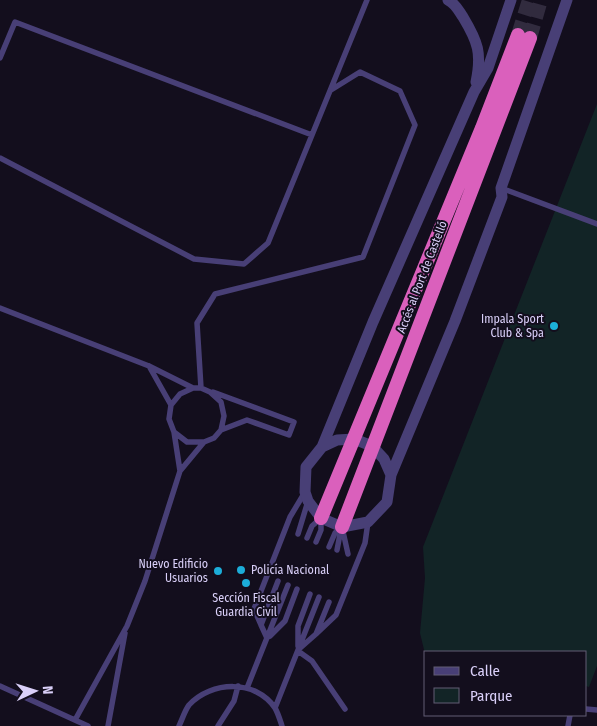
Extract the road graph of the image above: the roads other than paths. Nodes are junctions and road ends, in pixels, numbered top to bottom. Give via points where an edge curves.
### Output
1 (367, 0) edge
2 (448, 0) edge
3 (511, 0) edge
4 (567, 0) edge
5 (0, 58) edge
6 (330, 90) junction
7 (474, 92) junction
8 (312, 135) junction
9 (0, 158) edge
10 (501, 188) junction
11 (597, 224) edge
12 (0, 308) edge
13 (149, 366) junction
14 (193, 388) junction
15 (201, 388) junction
16 (210, 392) junction
17 (172, 405) junction
18 (221, 430) junction
19 (174, 432) junction
20 (354, 439) junction
21 (204, 442) junction
22 (372, 446) junction
23 (322, 447) junction
24 (180, 471) junction
25 (391, 475) junction
26 (306, 497) junction
27 (321, 518) junction
28 (368, 522) junction
29 (342, 526) junction
30 (298, 534) dead end
31 (307, 538) dead end
32 (316, 542) dead end
33 (329, 547) dead end
34 (337, 550) dead end
35 (348, 554) dead end
36 (278, 581) dead end
37 (288, 585) dead end
38 (298, 589) dead end
39 (310, 594) dead end
40 (318, 597) dead end
41 (329, 602) dead end
42 (261, 625) junction
43 (127, 626) junction
44 (316, 634) junction
45 (267, 638) junction
46 (298, 651) junction
47 (0, 686) edge
48 (238, 686) junction
49 (247, 688) junction
50 (275, 708) junction
51 (345, 709) dead end
52 (75, 720) junction
53 (88, 726) edge
54 (108, 726) edge
55 (179, 726) edge
56 (218, 726) edge
57 (282, 726) edge

1 - 6 lane
2 - 7 street via 455,3 476,39 480,65
3 - 7 street via 488,68
4 - 10 street
5 - 8 lane via 16,22
6 - 8 lane
6 - 15 lane via 360,72 400,91 415,125 363,257 215,294 197,323
7 - 23 street
8 - 9 lane via 268,243 244,264 194,259
10 - 11 lane
10 - 25 street via 502,197 455,321
12 - 13 lane
13 - 14 lane
13 - 17 lane
14 - 15 lane
14 - 17 lane via 180,394
15 - 16 lane
16 - 18 lane via 220,402 224,416
16 - 18 lane via 294,422 289,435 247,420
17 - 19 lane via 170,419
18 - 21 lane
19 - 21 lane via 187,442
19 - 24 lane
20 - 22 street
20 - 22 highway, Accés al Port de Castelló via 482,128 524,37
20 - 23 street via 337,440
20 - 27 highway, Accés al Port de Castelló
21 - 24 lane
22 - 25 street via 384,459
22 - 29 highway, Accés al Port de Castelló
23 - 26 street via 306,467
24 - 43 lane
25 - 28 street via 387,502
26 - 27 street
26 - 30 lane
26 - 42 lane via 290,517 254,609
27 - 29 street
27 - 31 lane via 312,526
27 - 32 lane
28 - 29 street
28 - 44 lane via 365,543 336,615
29 - 33 lane
29 - 34 lane
29 - 35 lane
36 - 42 lane
37 - 45 lane
38 - 45 lane via 285,621
39 - 46 lane via 298,626
40 - 46 lane
41 - 44 lane
42 - 45 lane
43 - 52 lane
43 - 54 lane
44 - 46 lane
45 - 49 lane
46 - 50 lane
46 - 51 lane via 312,661
47 - 52 lane
48 - 49 lane
48 - 55 lane via 211,689 189,705
48 - 56 lane via 234,701
49 - 50 lane
50 - 57 lane
52 - 53 lane

